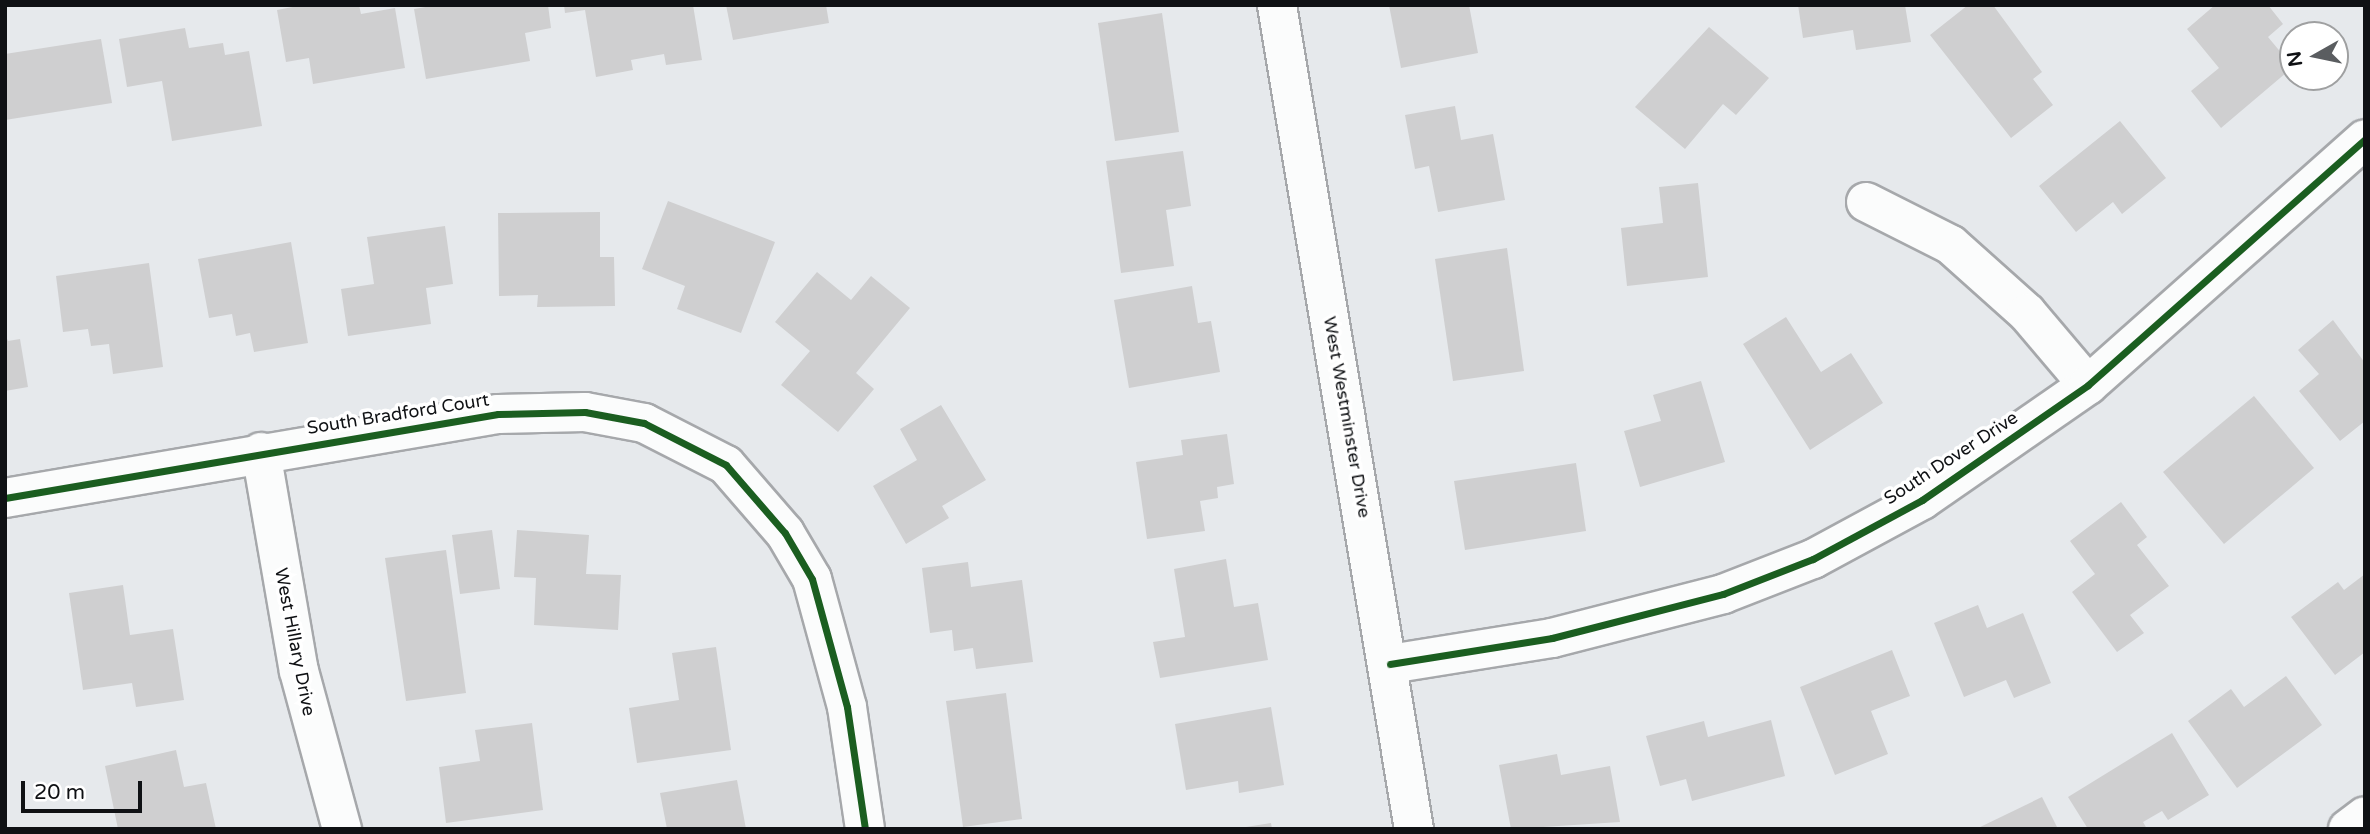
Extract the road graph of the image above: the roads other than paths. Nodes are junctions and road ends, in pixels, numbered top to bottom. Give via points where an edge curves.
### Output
1 (1278, 5) edge
2 (2365, 139) edge
3 (1866, 202) dead end
4 (2088, 384) junction
5 (261, 452) junction
6 (5, 498) edge
7 (1390, 664) junction
8 (2365, 816) edge
9 (342, 829) edge
10 (865, 829) edge
11 (1414, 829) edge
12 (2348, 829) edge

1 - 7 street, West Westminster Drive
2 - 4 street, South Dover Drive
3 - 4 street via 1951,245 2027,313
4 - 7 street, South Dover Drive via 1922,500 1812,559 1652,615
5 - 6 street, South Bradford Court
5 - 9 street, West Hillary Drive via 299,671
5 - 10 street, South Bradford Court via 498,414 585,412 644,423 726,465 785,533 812,579 847,707
7 - 11 street, West Westminster Drive
8 - 12 street

